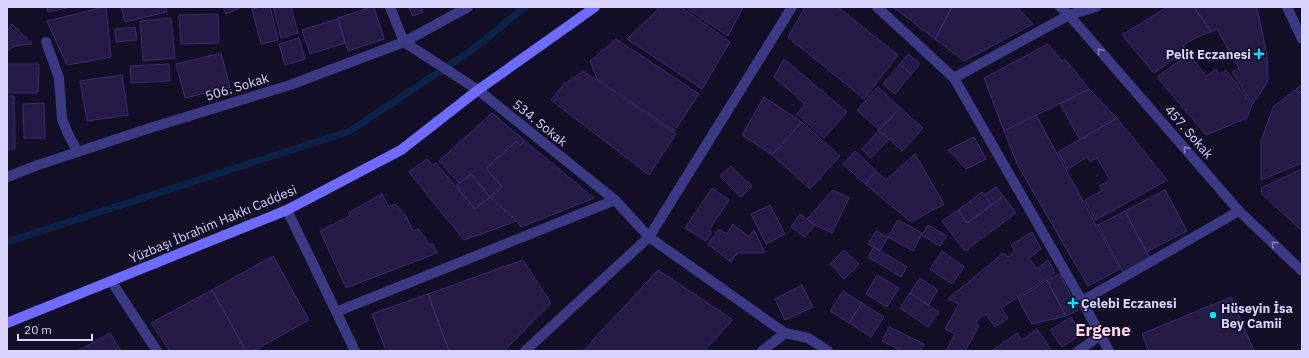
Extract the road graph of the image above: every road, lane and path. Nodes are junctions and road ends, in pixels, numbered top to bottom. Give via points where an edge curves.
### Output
1 (390, 7) edge
2 (468, 7) edge
3 (595, 7) edge
4 (792, 7) edge
5 (877, 7) edge
6 (1060, 7) edge
7 (1096, 7) edge
8 (1287, 7) edge
9 (1069, 15) junction
10 (1302, 39) edge
11 (46, 42) dead end
12 (404, 42) junction
13 (954, 78) junction
14 (478, 90) junction
15 (78, 152) junction
16 (7, 177) edge
17 (614, 200) junction
18 (288, 210) junction
19 (1239, 211) junction
20 (649, 237) junction
21 (1302, 271) edge
22 (111, 281) junction
23 (1082, 301) junction
24 (336, 312) junction
25 (7, 323) edge
26 (785, 333) junction
27 (1101, 335) junction
28 (157, 351) edge
29 (355, 351) edge
30 (525, 351) edge
31 (762, 351) edge
32 (828, 351) edge
33 (1078, 351) edge
34 (1109, 351) edge

1 - 12 street
2 - 12 street, 506. Sokak
3 - 14 main road, Yüzbaşı İbrahim Hakkı Caddesi
4 - 20 street
5 - 13 street
6 - 9 street, 457. Sokak
7 - 9 street
8 - 10 street
9 - 13 street
19 -> 9 street, 457. Sokak
11 - 15 street via 59,78 62,119
12 - 14 street, 534. Sokak
12 - 15 street, 506. Sokak via 290,85
13 - 23 street
14 - 17 street, 534. Sokak
14 - 18 main road, Yüzbaşı İbrahim Hakkı Caddesi via 401,150
15 - 16 street, 506. Sokak
17 - 20 street, 534. Sokak
17 - 24 street
18 - 22 main road, Yüzbaşı İbrahim Hakkı Caddesi
18 - 24 street
21 -> 19 street, 457. Sokak
19 - 23 street
20 - 26 street, 534. Sokak
20 - 30 street
22 - 25 main road, Yüzbaşı İbrahim Hakkı Caddesi
22 - 28 street
23 - 27 street
24 - 29 street
26 - 31 street
26 - 32 street via 808,338
27 - 33 street
27 - 34 street

